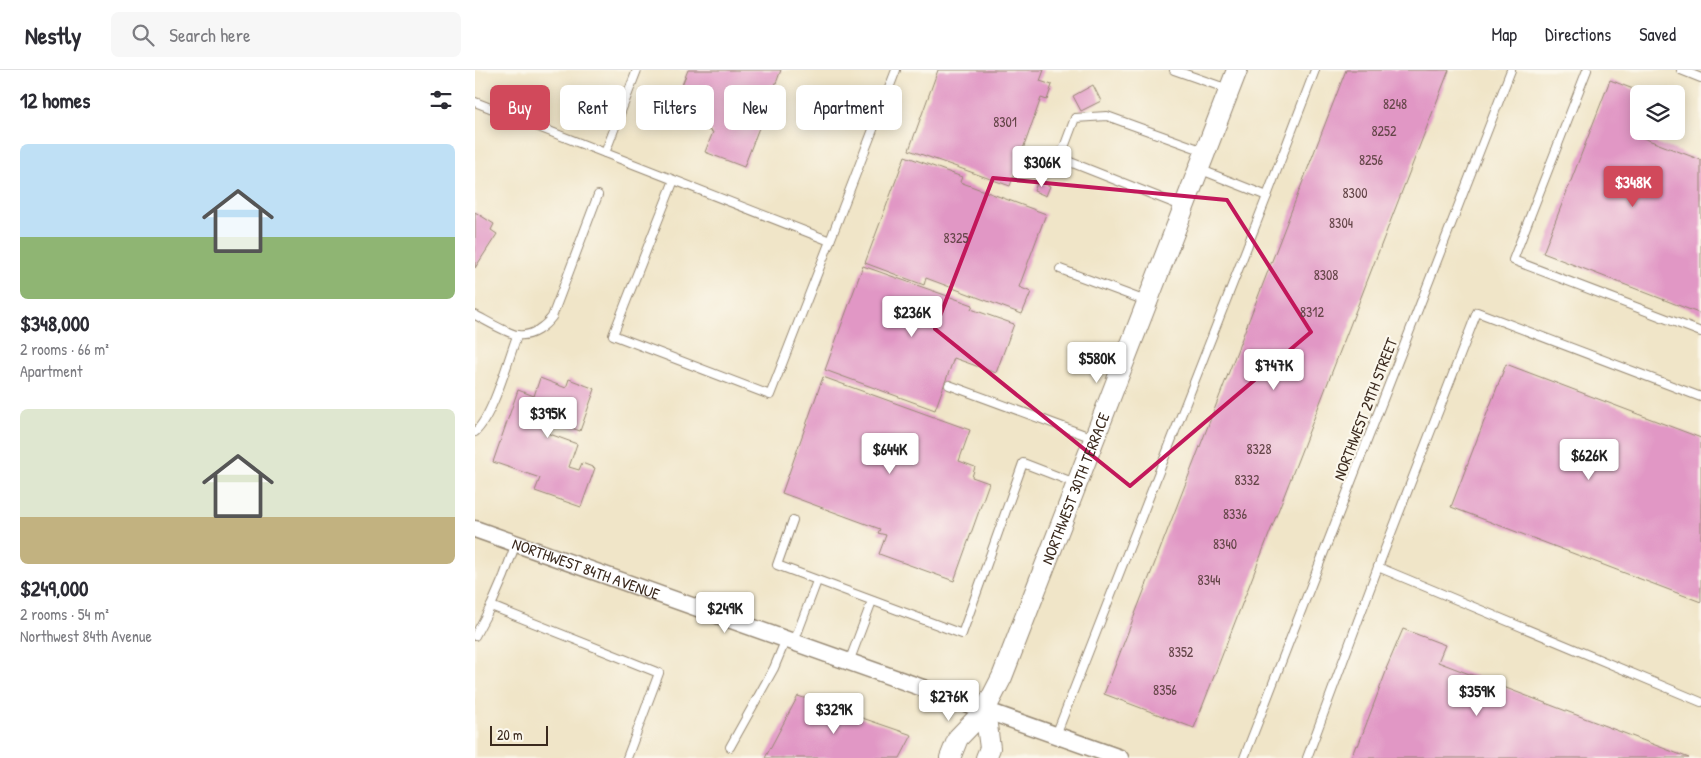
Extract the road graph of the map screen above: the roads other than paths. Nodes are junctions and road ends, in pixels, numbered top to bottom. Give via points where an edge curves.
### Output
1 (637, 70) edge
2 (896, 70) edge
3 (1174, 70) edge
4 (1237, 70) edge
5 (1315, 70) edge
6 (1511, 70) edge
7 (1587, 70) edge
8 (1681, 70) edge
9 (1701, 78) edge
10 (1229, 90) junction
11 (475, 102) edge
12 (605, 153) junction
13 (1202, 160) junction
14 (674, 180) junction
15 (598, 195) dead end
16 (1267, 196) junction
17 (1184, 207) junction
18 (829, 241) junction
19 (1060, 269) dead end
20 (1148, 301) junction
21 (475, 316) edge
22 (1701, 332) edge
23 (517, 336) junction
24 (949, 385) dead end
25 (1701, 397) edge
26 (475, 432) edge
27 (1095, 438) junction
28 (1077, 484) junction
29 (793, 520) dead end
30 (475, 529) edge
31 (516, 543) junction
32 (1379, 567) junction
33 (817, 580) junction
34 (872, 601) junction
35 (491, 606) junction
36 (475, 636) edge
37 (790, 641) junction
38 (849, 662) junction
39 (1701, 702) edge
40 (985, 710) junction
41 (1056, 736) junction
42 (731, 748) dead end
43 (627, 758) edge
44 (950, 758) edge
45 (987, 758) edge
46 (1120, 758) edge
47 (1244, 758) edge
48 (1307, 758) edge

1 - 12 lane
2 - 18 lane
3 - 10 lane
4 - 10 street, NORTHWEST 30TH TERRACE
5 - 16 lane
6 - 47 lane, NORTHWEST 29TH STREET
7 - 22 lane via 1513,260
8 - 9 lane
10 - 13 street, NORTHWEST 30TH TERRACE
11 - 12 lane
12 - 14 lane
13 - 16 lane
13 - 17 street, NORTHWEST 30TH TERRACE
13 - 17 lane via 1107,116 1075,118 1060,158
14 - 18 lane
14 - 18 lane via 613,335 770,395
15 - 23 lane via 552,317 540,328
16 - 41 lane
17 - 20 street, NORTHWEST 30TH TERRACE
19 - 20 lane
20 - 27 street, NORTHWEST 30TH TERRACE
21 - 23 lane
23 - 26 lane via 491,407
24 - 27 lane
25 - 32 lane via 1477,312
27 - 28 street, NORTHWEST 30TH TERRACE
28 - 34 lane via 1023,463 962,634
28 - 40 street, NORTHWEST 30TH TERRACE via 1002,677
29 - 33 lane via 777,565
30 - 31 street, NORTHWEST 84TH AVENUE
31 - 35 lane
31 - 37 street, NORTHWEST 84TH AVENUE
32 - 39 lane
32 - 48 lane
33 - 34 lane
33 - 37 lane
34 - 38 lane
35 - 36 lane
35 - 43 lane via 659,673
37 - 38 street, NORTHWEST 84TH AVENUE
37 - 42 lane
38 - 40 street, NORTHWEST 84TH AVENUE
40 - 41 street, NORTHWEST 84TH AVENUE
40 - 44 street, NORTHWEST 30TH TERRACE via 958,738
40 - 45 street via 990,748
41 - 46 street, NORTHWEST 84TH AVENUE

